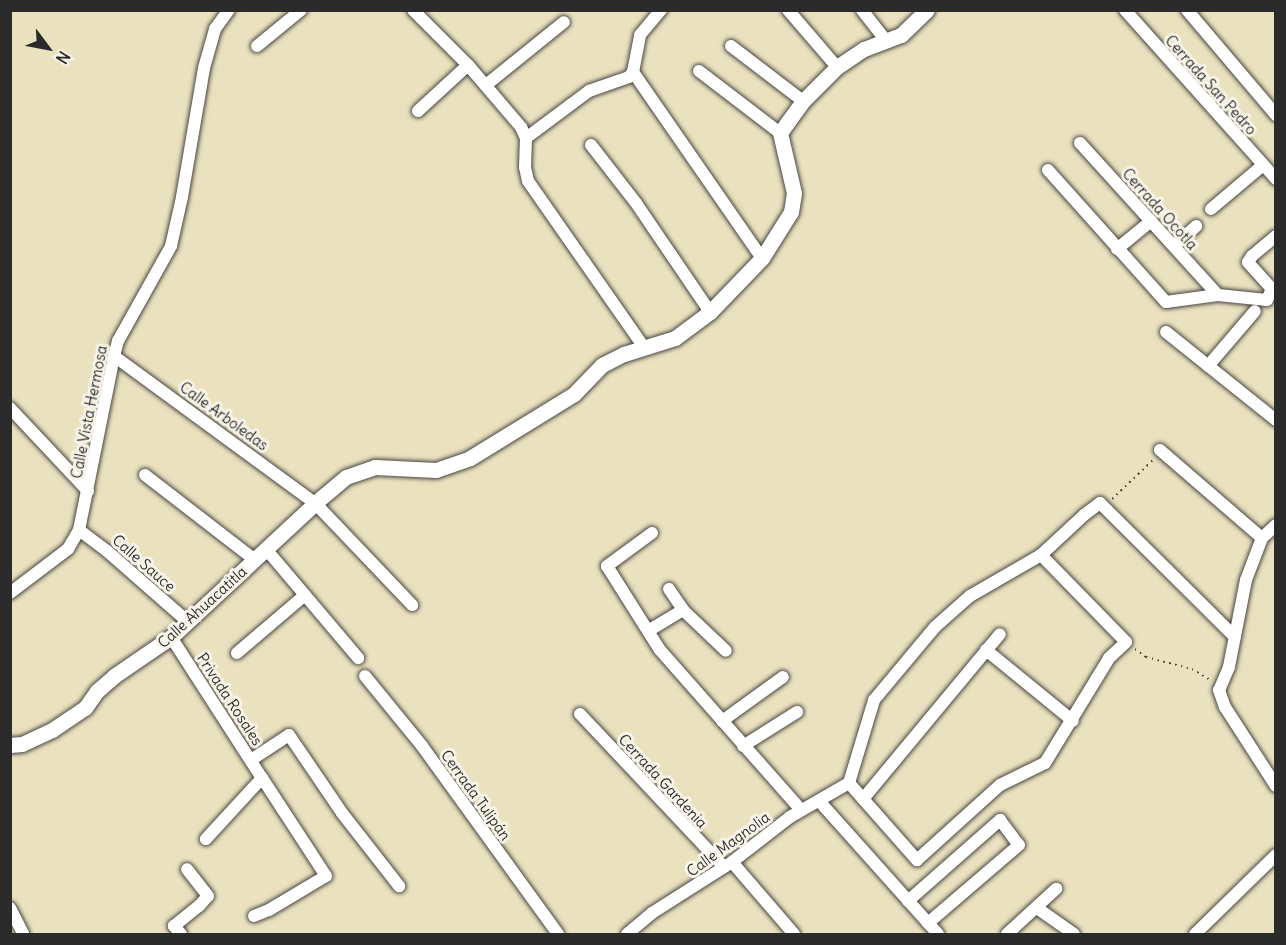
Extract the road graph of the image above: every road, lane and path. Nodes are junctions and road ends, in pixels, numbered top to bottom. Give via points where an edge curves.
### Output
1 (229, 10) edge
2 (302, 10) edge
3 (413, 10) edge
4 (789, 10) edge
5 (862, 10) edge
6 (927, 10) edge
7 (1125, 10) edge
8 (1187, 10) edge
9 (652, 14) edge
10 (564, 22) dead end
11 (887, 42) junction
12 (257, 46) dead end
13 (731, 46) dead end
14 (468, 65) junction
15 (837, 67) junction
16 (699, 71) dead end
17 (633, 72) junction
18 (486, 85) junction
19 (802, 101) junction
20 (418, 111) dead end
21 (1275, 115) edge
22 (780, 133) junction
23 (526, 138) junction
24 (1080, 143) dead end
25 (591, 145) dead end
26 (1263, 165) junction
27 (1048, 170) dead end
28 (1275, 179) edge
29 (1211, 209) dead end
30 (1151, 221) junction
31 (1196, 226) dead end
32 (1275, 236) edge
33 (1174, 246) junction
34 (1117, 249) junction
35 (762, 258) junction
36 (1218, 295) junction
37 (1255, 311) dead end
38 (710, 312) junction
39 (1166, 332) dead end
40 (645, 349) junction
41 (114, 356) junction
42 (1208, 366) junction
43 (10, 408) edge
44 (1275, 420) edge
45 (1160, 450) joint
46 (145, 476) dead end
47 (88, 491) junction
48 (315, 503) junction
49 (1100, 503) junction
50 (1275, 525) edge
51 (79, 530) junction
52 (652, 533) dead end
53 (1262, 538) junction
54 (260, 554) junction
55 (1041, 555) junction
56 (669, 589) dead end
57 (10, 593) edge
58 (305, 595) junction
59 (412, 606) dead end
60 (682, 610) junction
61 (188, 622) junction
62 (648, 631) junction
63 (1000, 634) dead end
64 (171, 637) junction
65 (1235, 637) junction
66 (1126, 642) junction
67 (986, 650) junction
68 (726, 651) dead end
69 (237, 653) dead end
70 (358, 658) dead end
71 (365, 676) dead end
72 (783, 676) dead end
73 (1219, 690) junction
74 (797, 712) dead end
75 (580, 714) dead end
76 (1073, 721) junction
77 (722, 722) junction
78 (10, 745) edge
79 (743, 746) junction
80 (251, 760) junction
81 (262, 778) junction
82 (849, 783) junction
83 (1275, 786) edge
84 (863, 799) junction
85 (820, 802) junction
86 (801, 810) junction
87 (206, 839) dead end
88 (1275, 855) edge
89 (728, 865) junction
90 (187, 869) dead end
91 (399, 886) dead end
92 (1056, 889) dead end
93 (908, 901) junction
94 (10, 908) edge
95 (1037, 908) junction
96 (254, 916) dead end
97 (928, 923) junction
98 (23, 934) edge
99 (181, 934) edge
100 (558, 934) edge
101 (627, 934) edge
102 (794, 934) edge
103 (938, 934) edge
104 (1007, 934) edge
105 (1074, 934) edge
106 (1195, 934) edge

1 - 41 street, Calle Vista Hermosa via 215,29 204,68 171,246 118,341
2 - 12 street
3 - 14 street
4 - 15 street
5 - 11 street
6 - 11 street via 913,26
7 - 26 street, Cerrada San Pedro
8 - 21 street
9 - 17 street via 637,42
10 - 18 street
11 - 15 street via 864,49
13 - 19 street
14 - 18 street
14 - 20 street
15 - 19 street
16 - 22 street
17 - 23 street via 624,80 589,91
17 - 35 street
18 - 23 street
19 - 22 street
22 - 35 street via 794,204
23 - 40 street via 528,181
24 - 30 street, Cerrada Ocotla
25 - 38 street
26 - 28 street, Cerrada San Pedro
26 - 29 street
27 - 34 street
30 - 33 street, Cerrada Ocotla
30 - 34 street
31 - 33 street
32 - 36 street via 1248,262 1272,289 1266,300
33 - 36 street, Cerrada Ocotla
34 - 36 street via 1163,301
35 - 38 street
37 - 42 street
38 - 40 street via 675,338
39 - 42 street
40 - 48 street, Calle Ahuacatitla via 602,365 566,400 454,465 436,470 375,467 355,472
41 - 47 street, Calle Vista Hermosa
41 - 48 street, Calle Arboledas
42 - 44 street
43 - 47 street
45 - 49 path via 1115,498
45 - 53 street
46 - 54 street
47 - 51 street, Calle Vista Hermosa
48 - 54 street, Calle Ahuacatitla
48 - 59 street, Calle Arboledas
49 - 55 street
49 - 65 street
50 - 53 street
51 - 57 street, Calle Vista Hermosa via 68,549
51 - 61 street, Calle Sauce
52 - 62 street via 607,566
53 - 65 street via 1246,580
54 - 58 street
54 - 61 street, Calle Ahuacatitla
55 - 66 street
55 - 82 street via 970,596 927,636 874,700
56 - 60 street
58 - 69 street
58 - 70 street
60 - 62 street
60 - 68 street
61 - 64 street, Calle Ahuacatitla
62 - 77 street
63 - 67 street
64 - 78 street, Calle Ahuacatitla via 114,676 85,708 22,744
64 - 80 street, Privada Rosales
65 - 73 street
66 - 73 path via 1146,657 1192,669 1213,681
66 - 76 street via 1109,658
67 - 76 street
67 - 84 street
71 - 100 street, Cerrada Tulipán via 422,746
72 - 77 street
73 - 83 street via 1225,707
74 - 79 street
75 - 89 street, Cerrada Gardenia
76 - 84 street via 1045,763 1000,786 917,860
77 - 79 street
79 - 86 street
80 - 81 street, Privada Rosales
80 - 91 street via 290,735 342,813
81 - 87 street
81 - 96 street, Privada Rosales via 326,876
82 - 84 street
82 - 85 street, Calle Magnolia
85 - 86 street, Calle Magnolia
85 - 93 street
86 - 89 street, Calle Magnolia
88 - 106 street
89 - 101 street, Calle Magnolia via 652,913
89 - 102 street, Cerrada Gardenia
90 - 99 street via 208,896 174,926
92 - 95 street
93 - 97 street
93 - 97 street via 1000,820 1020,845
94 - 98 street
95 - 104 street
95 - 105 street
97 - 103 street

